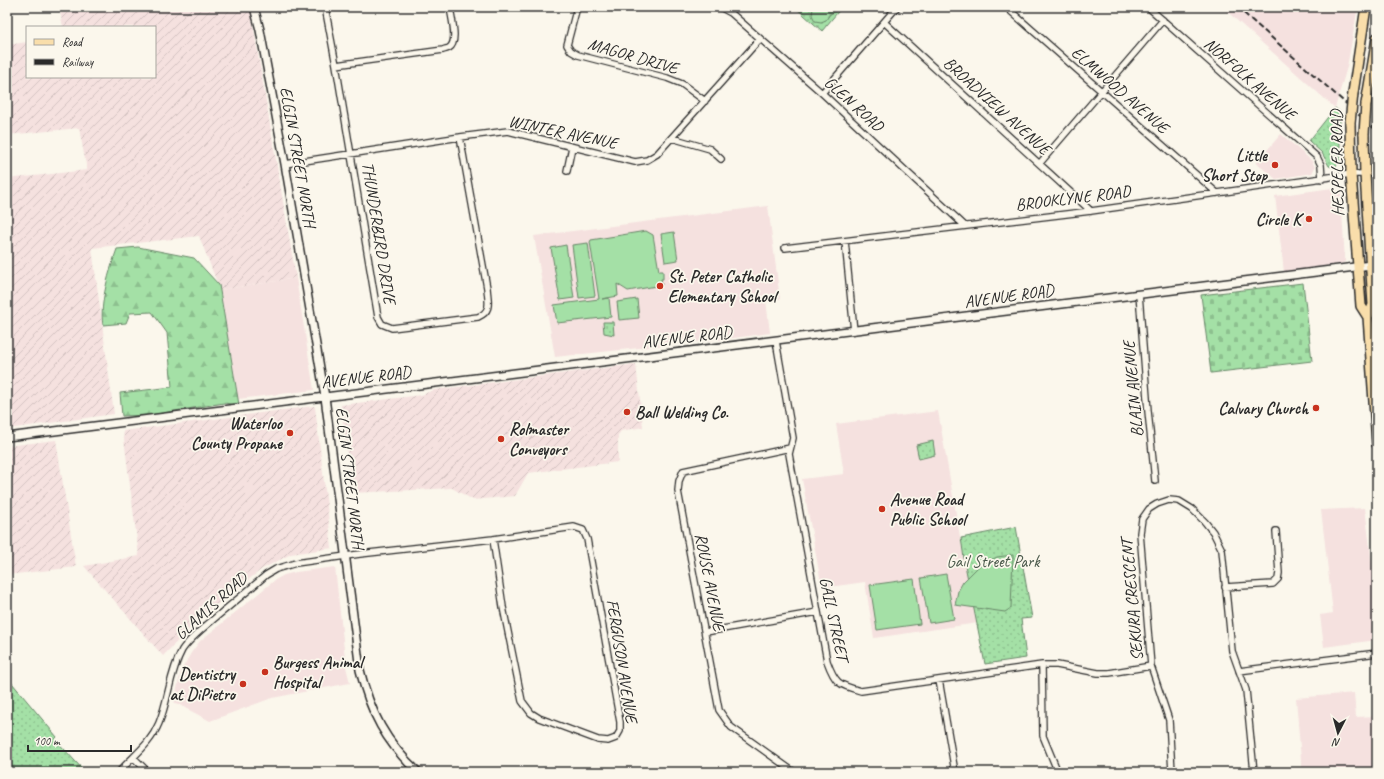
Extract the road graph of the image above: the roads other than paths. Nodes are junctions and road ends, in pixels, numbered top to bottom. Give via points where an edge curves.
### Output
1 (254, 7) edge
2 (325, 7) edge
3 (450, 7) edge
4 (577, 7) edge
5 (720, 7) edge
6 (897, 7) edge
7 (1006, 7) edge
8 (1148, 7) edge
9 (1366, 7) edge
10 (1163, 20) junction
11 (884, 22) junction
12 (1377, 38) edge
13 (760, 39) junction
14 (336, 65) junction
15 (1102, 92) junction
16 (822, 93) junction
17 (705, 100) junction
18 (460, 136) junction
19 (672, 138) junction
20 (572, 147) junction
21 (351, 153) junction
22 (721, 159) dead end
23 (1040, 163) junction
24 (285, 164) junction
25 (567, 171) dead end
26 (1351, 174) junction
27 (1365, 174) junction
28 (1322, 178) junction
29 (1217, 193) junction
30 (1091, 211) junction
31 (965, 226) junction
32 (845, 241) junction
33 (785, 248) dead end
34 (1374, 265) edge
35 (1358, 267) junction
36 (1139, 294) junction
37 (1368, 317) junction
38 (854, 332) junction
39 (776, 341) junction
40 (325, 397) junction
41 (7, 437) edge
42 (1377, 444) edge
43 (790, 448) junction
44 (1155, 481) dead end
45 (1276, 532) dead end
46 (493, 539) junction
47 (345, 557) junction
48 (1225, 586) junction
49 (818, 612) junction
50 (706, 632) junction
51 (1377, 653) edge
52 (1042, 665) junction
53 (1151, 666) junction
54 (1239, 671) junction
55 (939, 680) junction
56 (134, 758) junction
57 (1057, 770) dead end
58 (119, 772) edge
59 (148, 772) edge
60 (418, 772) edge
61 (794, 772) edge
62 (955, 772) edge
63 (1172, 772) edge
64 (1254, 772) edge

1 - 24 street, ELGIN STREET NORTH
2 - 14 street, THUNDERBIRD DRIVE
3 - 14 street via 455,38 450,48
4 - 17 street, MAGOR DRIVE via 567,45 571,51 667,78 682,84
5 - 13 street, GLEN ROAD via 731,13
6 - 11 street
7 - 15 street, ELMWOOD AVENUE
8 - 10 street, NORFOLK AVENUE
9 - 26 main road, HESPELER ROAD, bridge via 1350,123
10 - 15 street
10 - 28 street, NORFOLK AVENUE via 1317,157 1321,165
11 - 16 street
11 - 23 street, BROADVIEW AVENUE
12 - 27 main road, HESPELER ROAD, bridge via 1366,104
13 - 16 street, GLEN ROAD
13 - 17 street, WINTER AVENUE
14 - 21 street, THUNDERBIRD DRIVE
15 - 23 street
15 - 29 street, ELMWOOD AVENUE
16 - 31 street, GLEN ROAD
17 - 19 street, WINTER AVENUE
18 - 20 street, WINTER AVENUE via 508,131
18 - 21 street, WINTER AVENUE
18 - 21 street, THUNDERBIRD DRIVE via 489,307 485,314 478,317 392,328 382,324 378,317
19 - 20 street, WINTER AVENUE via 657,154 647,160 635,162
19 - 22 street via 710,150
20 - 25 street
21 - 24 street, WINTER AVENUE
23 - 30 street, BROADVIEW AVENUE
24 - 40 street, ELGIN STREET NORTH
26 - 27 street, BROOKLYNE ROAD
26 - 28 street, BROOKLYNE ROAD
26 - 35 main road, HESPELER ROAD
27 - 34 main road, HESPELER ROAD
28 - 29 street, BROOKLYNE ROAD
29 - 30 street, BROOKLYNE ROAD
30 - 31 street, BROOKLYNE ROAD
31 - 32 street, BROOKLYNE ROAD
32 - 33 street, BROOKLYNE ROAD
32 - 38 street
34 - 35 street, AVENUE ROAD
34 - 37 main road, HESPELER ROAD via 1373,305
35 - 36 street, AVENUE ROAD
35 - 37 main road, HESPELER ROAD via 1361,306
36 - 38 street, AVENUE ROAD
36 - 44 street, BLAIN AVENUE
37 - 42 main road, HESPELER ROAD
38 - 39 street, AVENUE ROAD
39 - 40 street, AVENUE ROAD
39 - 43 street, GAIL STREET via 793,438
40 - 41 street, AVENUE ROAD
40 - 47 street, ELGIN STREET NORTH
43 - 49 street, GAIL STREET
43 - 50 street, ROUSE AVENUE via 683,472 679,480 678,491
45 - 48 street via 1278,579 1273,584
46 - 46 street, FERGUSON AVENUE via 574,527 583,530 587,539 620,722 620,731 616,738 608,741 598,740 540,718 531,713 522,702 503,607
46 - 47 street, FERGUSON AVENUE
47 - 56 street, GLAMIS ROAD via 290,564 276,569 195,636 183,649 174,667 159,724
47 - 60 street, ELGIN STREET NORTH via 364,688 386,736
48 - 53 street, SEKURA CRESCENT via 1222,550 1205,522 1192,509 1179,502 1169,500 1149,508 1142,520 1140,532
48 - 54 street, SEKURA CRESCENT via 1232,651
49 - 50 street
49 - 55 street, GAIL STREET via 827,661 832,676 842,686 861,691
50 - 61 street, ROUSE AVENUE via 719,710 730,727
51 - 54 street
52 - 53 street, GAIL STREET via 1057,665 1098,673
52 - 55 street, GAIL STREET
52 - 57 street via 1043,736
53 - 63 street, SEKURA CRESCENT via 1169,720
54 - 64 street, SEKURA CRESCENT via 1246,690
55 - 62 street
56 - 58 street, GLAMIS ROAD
56 - 59 street

